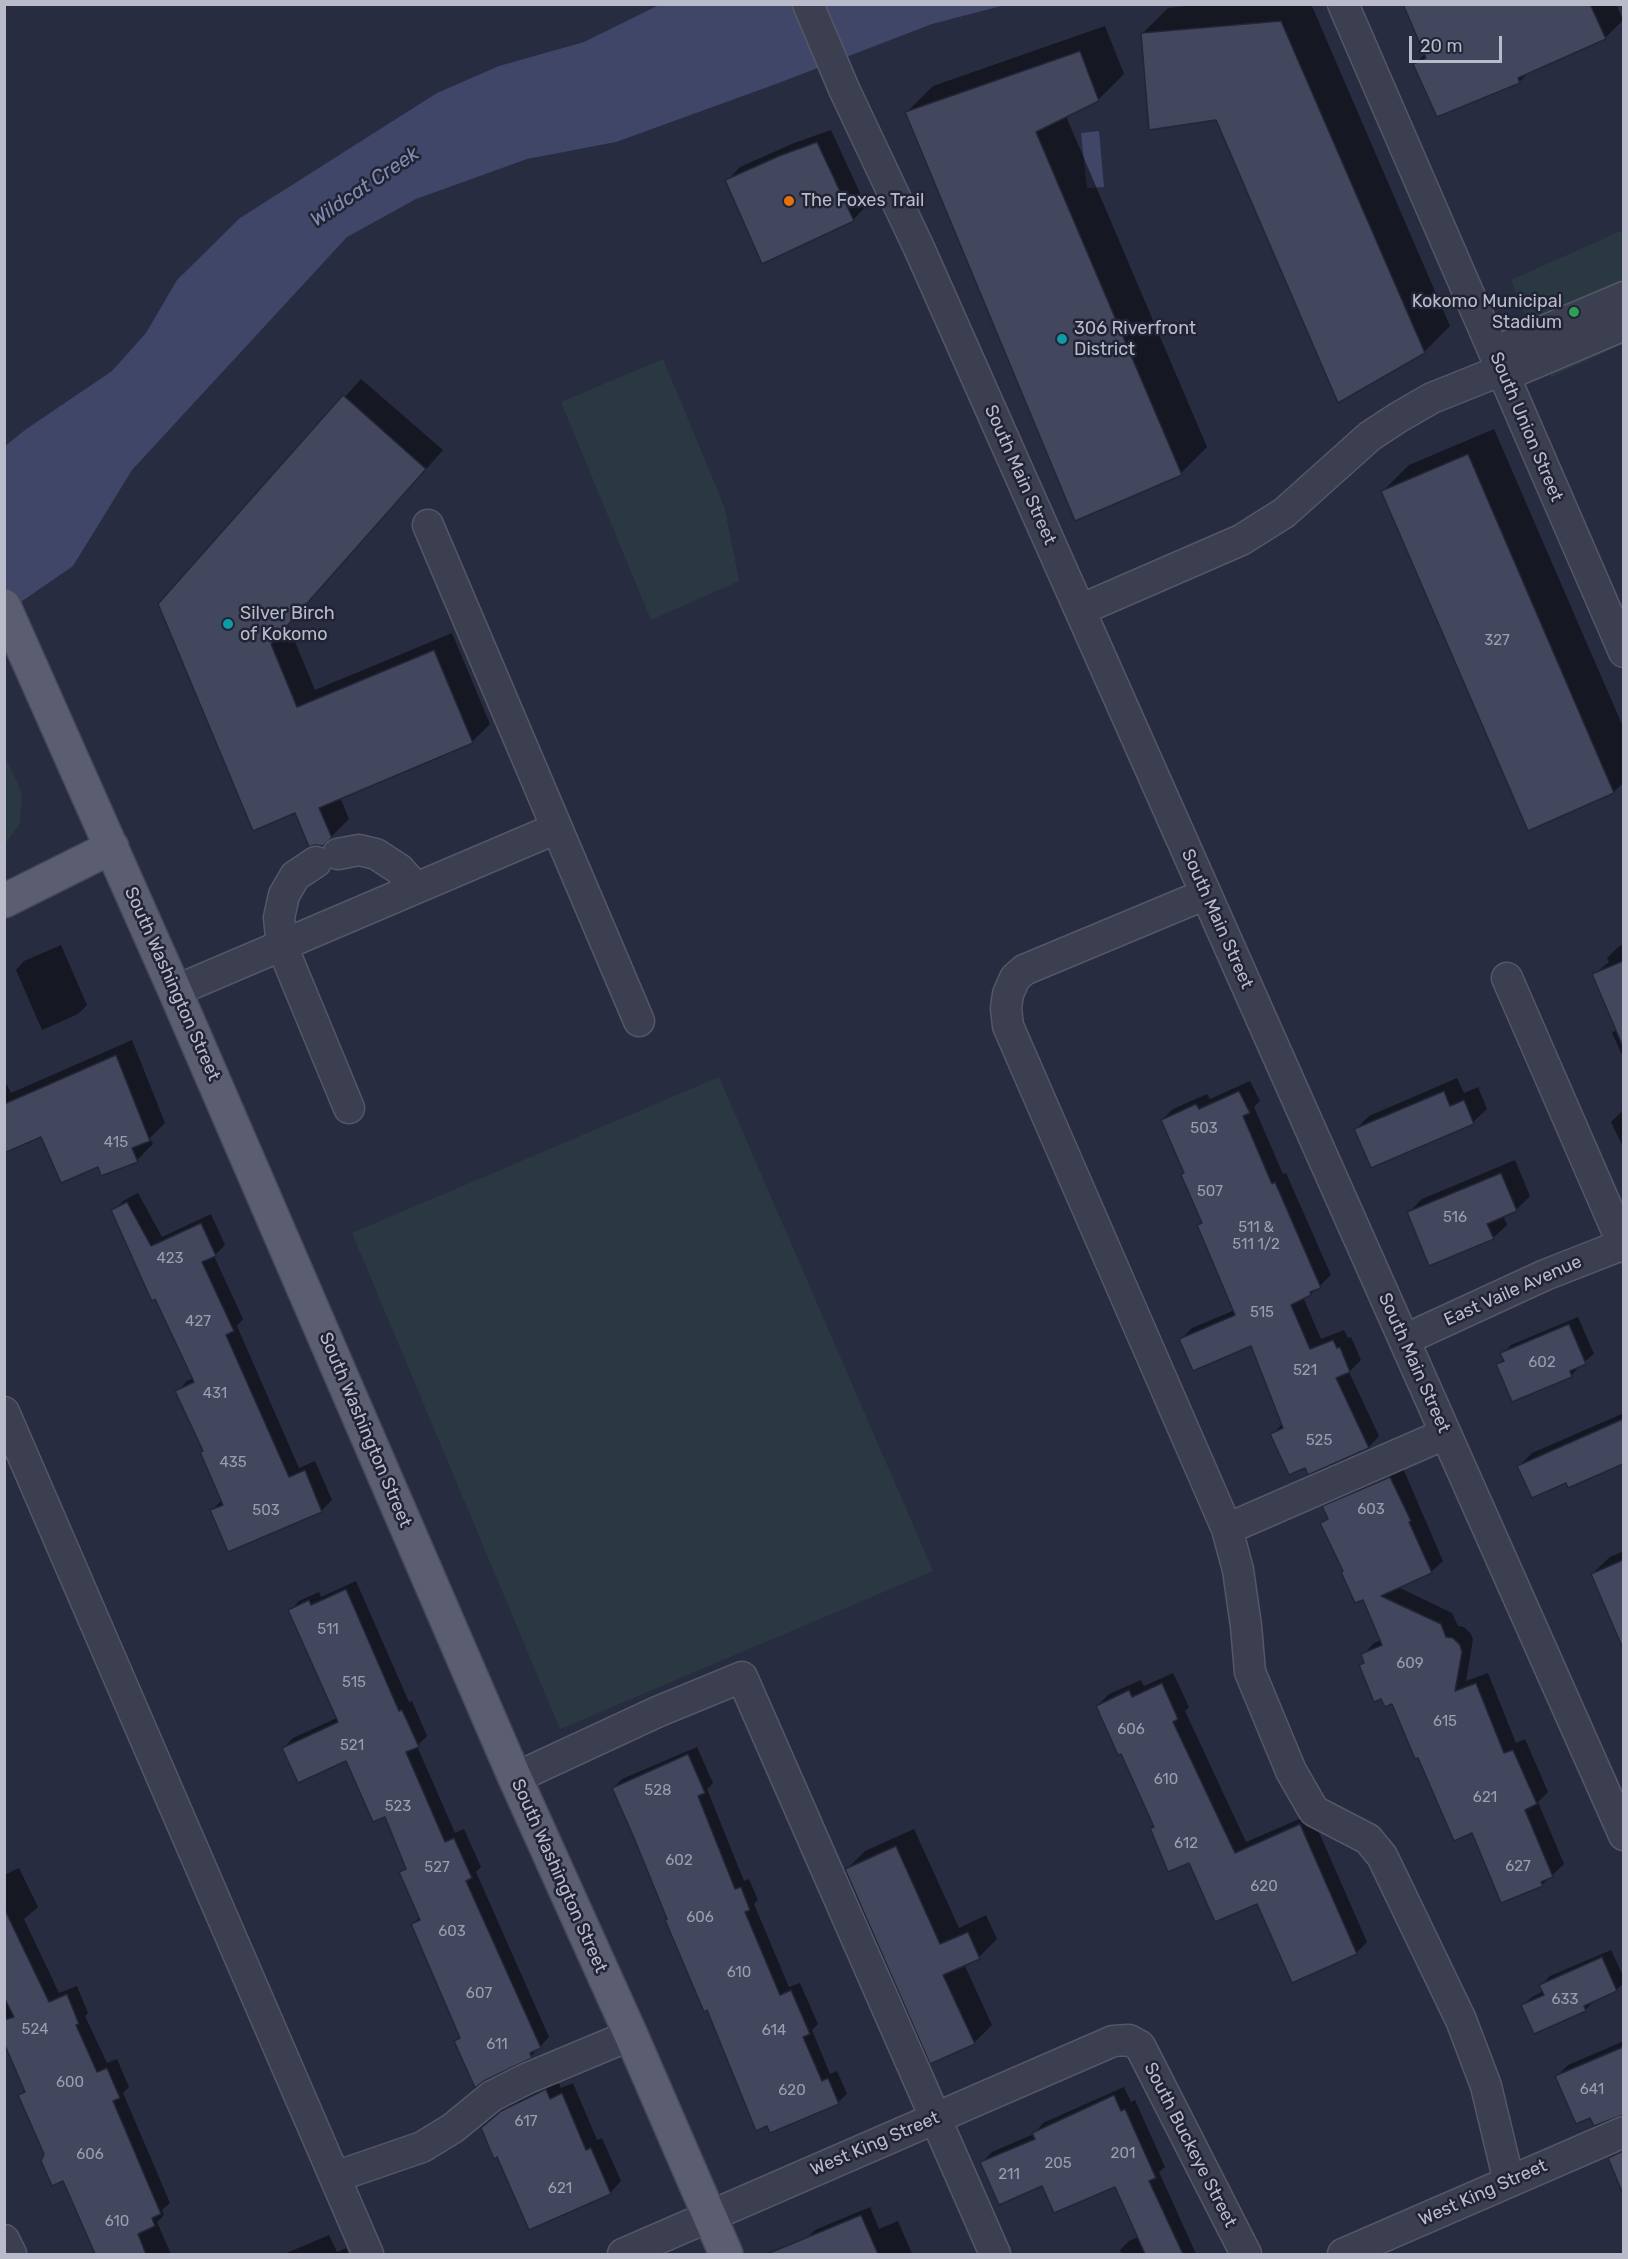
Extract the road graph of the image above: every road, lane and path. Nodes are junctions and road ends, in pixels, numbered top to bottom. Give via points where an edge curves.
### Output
1 (808, 4) edge
2 (1343, 4) edge
3 (1623, 297) edge
4 (1623, 325) edge
5 (1500, 366) junction
6 (428, 525) dead end
7 (4, 606) edge
8 (1080, 610) junction
9 (1623, 652) edge
10 (557, 828) junction
11 (112, 847) junction
12 (416, 888) junction
13 (1206, 894) junction
14 (4, 901) edge
15 (282, 946) junction
16 (1507, 978) dead end
17 (175, 991) junction
18 (639, 1021) dead end
19 (349, 1108) dead end
20 (1623, 1245) edge
21 (1404, 1340) junction
22 (4, 1412) edge
23 (1445, 1434) junction
24 (1227, 1529) junction
25 (515, 1778) junction
26 (1623, 1835) edge
27 (631, 2035) junction
28 (1129, 2040) joint
29 (936, 2118) junction
30 (1623, 2132) edge
31 (335, 2177) junction
32 (1509, 2182) junction
33 (709, 2216) junction
34 (4, 2240) edge
35 (11, 2254) edge
36 (368, 2254) edge
37 (623, 2254) edge
38 (726, 2254) edge
39 (995, 2254) edge
40 (1246, 2254) edge
41 (1343, 2254) edge

1 - 8 street, South Main Street
2 - 5 street, South Union Street
3 - 5 street
4 - 5 street
5 - 8 street via 1432,398 1370,436 1284,513 1241,540
5 - 9 street, South Union Street
6 - 10 street
7 - 11 main road, South Washington Street
8 - 13 street, South Main Street
10 - 12 street
10 - 18 street
11 - 14 main road
11 - 17 main road, South Washington Street
12 - 15 street
12 - 15 street via 399,869 376,854 359,850 327,858 295,876 284,895 279,918
13 - 21 street, South Main Street
13 - 24 street via 1024,970 1015,978 1006,1008 1008,1026
15 - 17 street
15 - 19 street
16 - 20 street
17 - 25 main road, South Washington Street
20 - 21 street, East Vaile Avenue via 1545,1275
21 - 23 street, South Main Street
22 - 31 street
23 - 24 street
23 - 26 street, South Main Street
24 - 32 street via 1238,1570 1250,1672 1292,1771 1314,1811 1368,1839 1382,1856 1461,2020 1486,2086
25 - 27 main road, South Washington Street
25 - 29 street via 742,1677
27 - 31 street via 492,2096 422,2147
27 - 33 main road, South Washington Street
28 - 29 street, West King Street via 1113,2041
28 - 40 street, South Buckeye Street via 1140,2046
29 - 33 street, West King Street
29 - 39 street
30 - 32 street, West King Street
31 - 36 street
32 - 41 street, West King Street
33 - 37 street, West King Street
33 - 38 main road, South Washington Street
34 - 35 street

